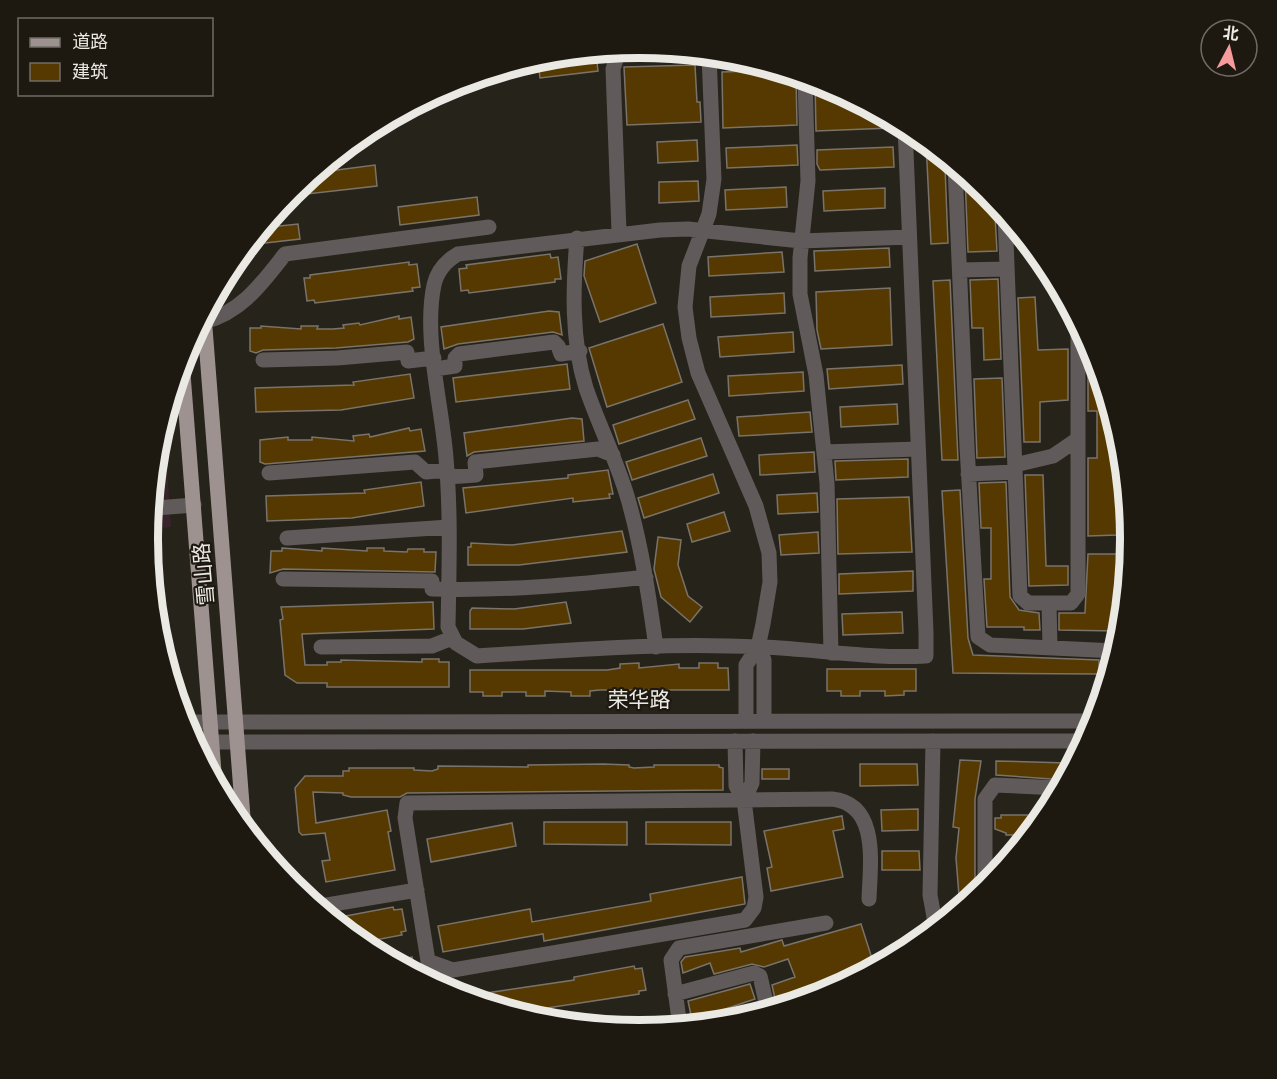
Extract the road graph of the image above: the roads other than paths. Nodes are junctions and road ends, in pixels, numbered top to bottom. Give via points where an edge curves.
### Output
1 (616, 59) edge
2 (709, 64) edge
3 (805, 89) edge
4 (905, 140) edge
5 (956, 178) edge
6 (489, 227) dead end
7 (1006, 229) edge
8 (702, 230) junction
9 (619, 232) junction
10 (909, 237) junction
11 (577, 238) junction
12 (801, 241) junction
13 (1007, 268) junction
14 (960, 270) junction
15 (212, 318) edge
16 (205, 331) edge
17 (1078, 344) edge
18 (580, 351) junction
19 (263, 360) dead end
20 (435, 364) junction
21 (184, 383) edge
22 (1078, 439) junction
23 (918, 449) junction
24 (824, 452) junction
25 (613, 455) junction
26 (1015, 469) junction
27 (269, 473) dead end
28 (447, 474) junction
29 (969, 474) junction
30 (194, 505) junction
31 (159, 511) edge
32 (449, 527) junction
33 (288, 538) dead end
34 (645, 577) junction
35 (283, 579) dead end
36 (448, 590) junction
37 (1049, 603) junction
38 (452, 638) junction
39 (321, 647) dead end
40 (656, 647) junction
41 (758, 647) junction
42 (1050, 648) junction
43 (1106, 651) edge
44 (831, 653) junction
45 (746, 721) junction
46 (764, 721) junction
47 (1084, 721) edge
48 (193, 722) edge
49 (210, 722) junction
50 (236, 722) junction
51 (735, 741) junction
52 (753, 741) junction
53 (933, 741) junction
54 (1075, 741) edge
55 (202, 742) edge
56 (212, 742) junction
57 (238, 742) junction
58 (214, 764) edge
59 (1050, 788) edge
60 (744, 800) junction
61 (243, 812) edge
62 (985, 873) edge
63 (417, 890) junction
64 (869, 899) dead end
65 (326, 905) edge
66 (934, 918) edge
67 (826, 923) dead end
68 (675, 994) junction
69 (766, 1003) edge
70 (679, 1018) edge

1 - 9 street via 613,69
2 - 8 street via 714,179 709,214
3 - 12 street via 808,182
4 - 10 street
5 - 14 street
6 - 15 street via 285,254 253,294 224,317
7 - 13 street
8 - 9 street
8 - 12 street
8 - 41 street via 688,272 686,322 704,390 766,537 770,582
9 - 11 street
10 - 12 street
10 - 23 street
11 - 18 street via 575,294
11 - 20 street via 451,258 434,282 431,309
12 - 24 street via 802,313 816,375
13 - 14 street
13 - 26 street
14 - 29 street
16 - 50 main road, 雪山路
17 - 22 street
18 - 20 street via 561,354 554,342 459,354 455,366
18 - 25 street via 586,387
19 - 20 street via 407,352 408,361
20 - 28 street
21 - 30 main road, 雪山路
22 - 26 street via 1053,456
22 - 37 street via 1078,594 1071,603
23 - 24 street
23 - 44 street via 926,656
24 - 44 street
25 - 28 street via 598,449 475,462 476,475
25 - 34 street
26 - 29 street
26 - 37 street via 1020,596 1028,603
27 - 28 street via 415,462 426,472
28 - 32 street
29 - 42 street via 978,638 986,644
30 - 31 street
30 - 49 main road, 雪山路
32 - 33 street
32 - 36 street
34 - 36 street via 523,590
34 - 40 street
35 - 36 street via 432,580 432,589
36 - 38 street via 448,627
37 - 42 street
38 - 39 street via 432,646
38 - 40 street via 462,649 477,656
40 - 41 street
41 - 44 street
41 - 45 street via 746,665
41 - 46 street via 764,660
42 - 43 street
45 - 46 street, 荣华路
45 - 50 street, 荣华路
46 - 47 street, 荣华路
48 - 49 street, 荣华路
49 - 50 street, 荣华路
49 - 56 main road, 雪山路
50 - 57 main road, 雪山路
51 - 52 street, 荣华路
51 - 57 street, 荣华路
51 - 60 street via 736,786
52 - 53 street, 荣华路
52 - 60 street via 752,783
53 - 54 street, 荣华路
53 - 66 street via 930,895
55 - 56 street, 荣华路
56 - 57 street, 荣华路
56 - 58 main road, 雪山路
57 - 61 main road, 雪山路
59 - 62 street via 995,785 988,791
60 - 63 street via 407,803 405,818
60 - 63 street via 756,897 745,920 453,970 428,961
60 - 64 street via 832,799 854,808 869,837
63 - 65 street
67 - 68 street via 679,948 670,960
68 - 69 street via 754,973 760,976
68 - 70 street

